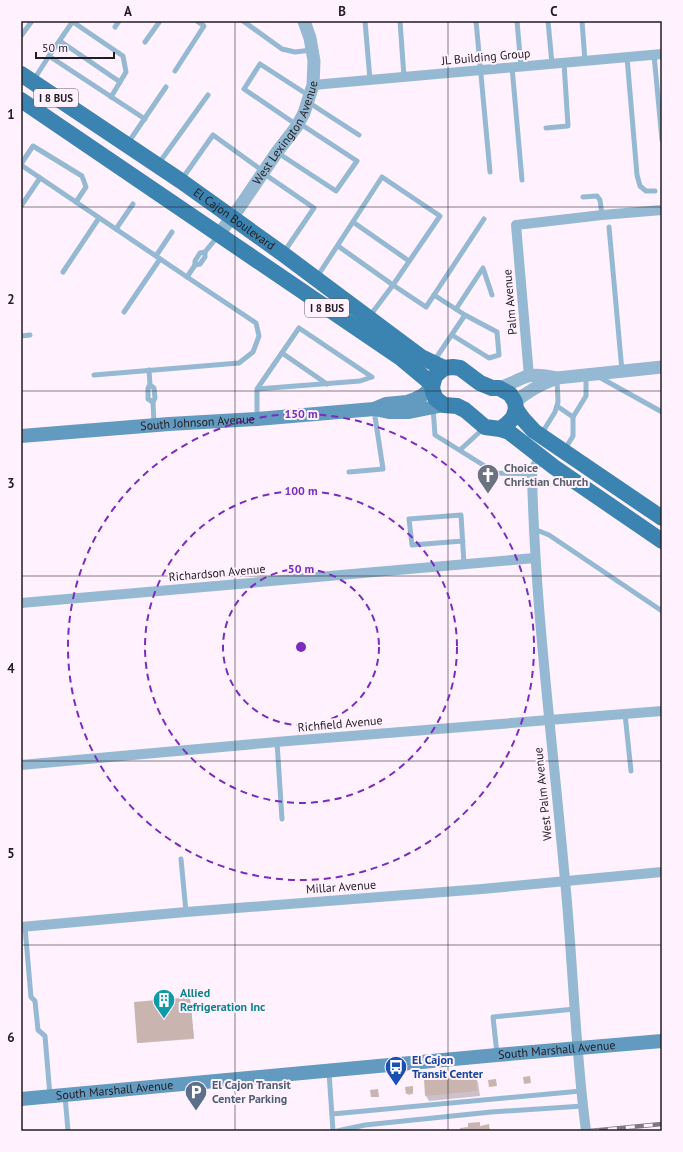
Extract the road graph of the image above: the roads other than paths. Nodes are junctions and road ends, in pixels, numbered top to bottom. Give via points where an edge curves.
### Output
1 (32, 21) edge
2 (73, 21) edge
3 (119, 21) edge
4 (160, 21) edge
5 (197, 21) edge
6 (243, 21) edge
7 (304, 21) edge
8 (365, 21) edge
9 (400, 21) edge
10 (476, 21) edge
11 (518, 21) edge
12 (548, 21) edge
13 (582, 21) edge
14 (115, 27) dead end
15 (21, 36) edge
16 (60, 41) junction
17 (145, 42) dead end
18 (313, 50) junction
19 (658, 54) edge
20 (49, 56) junction
21 (627, 57) junction
22 (585, 61) junction
23 (564, 63) junction
24 (552, 64) junction
25 (517, 67) junction
26 (481, 70) junction
27 (175, 71) dead end
28 (404, 77) junction
29 (27, 78) edge
30 (370, 80) junction
31 (120, 82) junction
32 (166, 87) dead end
33 (310, 94) junction
34 (208, 95) dead end
35 (111, 97) junction
36 (22, 104) edge
37 (144, 119) junction
38 (298, 125) junction
39 (546, 128) dead end
40 (359, 135) dead end
41 (662, 140) edge
42 (127, 145) junction
43 (277, 152) junction
44 (21, 165) edge
45 (157, 166) junction
46 (263, 172) junction
47 (490, 172) dead end
48 (40, 178) junction
49 (522, 180) dead end
50 (180, 181) junction
51 (655, 191) dead end
52 (584, 197) dead end
53 (76, 202) junction
54 (133, 204) dead end
55 (21, 206) edge
56 (662, 210) edge
57 (602, 215) junction
58 (99, 218) junction
59 (231, 218) junction
60 (484, 219) dead end
61 (353, 222) junction
62 (609, 227) dead end
63 (116, 228) junction
64 (172, 232) dead end
65 (219, 234) junction
66 (338, 246) junction
67 (283, 254) junction
68 (158, 258) junction
69 (409, 261) junction
70 (63, 272) dead end
71 (187, 277) junction
72 (316, 279) junction
73 (393, 284) junction
74 (434, 295) junction
75 (492, 295) dead end
76 (456, 309) junction
77 (124, 312) dead end
78 (465, 315) junction
79 (368, 318) junction
80 (30, 335) dead end
81 (452, 335) junction
82 (21, 336) edge
83 (282, 353) junction
84 (438, 366) junction
85 (662, 367) edge
86 (149, 370) junction
87 (622, 372) junction
88 (94, 375) dead end
89 (590, 375) junction
90 (529, 376) junction
91 (557, 378) junction
92 (326, 384) junction
93 (432, 386) junction
94 (499, 388) junction
95 (257, 389) junction
96 (516, 405) junction
97 (438, 406) junction
98 (557, 406) junction
99 (374, 409) junction
100 (662, 412) edge
101 (573, 417) junction
102 (257, 419) junction
103 (154, 425) junction
104 (492, 428) junction
105 (21, 436) edge
106 (540, 436) junction
107 (460, 450) junction
108 (563, 451) junction
109 (540, 457) junction
110 (349, 472) dead end
111 (532, 474) junction
112 (662, 518) edge
113 (533, 529) junction
114 (662, 540) edge
115 (463, 541) junction
116 (535, 558) junction
117 (464, 564) junction
118 (21, 603) edge
119 (662, 611) edge
120 (662, 711) edge
121 (625, 714) junction
122 (549, 720) junction
123 (277, 742) junction
124 (21, 765) edge
125 (631, 771) dead end
126 (282, 819) dead end
127 (181, 859) dead end
128 (662, 872) edge
129 (565, 880) junction
130 (186, 912) junction
131 (23, 927) edge
132 (575, 1009) junction
133 (662, 1041) edge
134 (578, 1048) junction
135 (497, 1054) junction
136 (328, 1070) junction
137 (581, 1092) junction
138 (64, 1095) junction
139 (50, 1097) junction
140 (21, 1099) edge
141 (583, 1106) junction
142 (332, 1114) junction
143 (68, 1131) edge
144 (333, 1131) edge
145 (337, 1131) edge
146 (586, 1131) edge

1 - 15 lane
2 - 16 lane
2 - 31 lane via 123,56 126,72
3 - 14 lane
4 - 17 lane
5 - 27 lane via 204,26
6 - 18 lane via 282,49 295,52
7 - 18 street, West Lexington Avenue
8 - 30 lane
9 - 28 lane
10 - 26 lane
11 - 25 lane
12 - 24 lane
13 - 22 lane
16 - 20 lane
16 - 31 lane
18 - 33 street, West Lexington Avenue
19 - 21 street, JL Building Group
19 - 41 lane
20 - 29 lane
20 - 35 lane
21 - 22 street, JL Building Group
21 - 51 lane via 637,175 640,186 646,192
22 - 23 street, JL Building Group
23 - 24 street, JL Building Group
23 - 39 lane via 568,126
24 - 25 street, JL Building Group
25 - 26 street, JL Building Group
25 - 49 lane
26 - 28 street, JL Building Group
26 - 47 lane
28 - 30 street, JL Building Group
29 - 42 main road, El Cajon Boulevard / I 8 BUS
30 - 33 street, JL Building Group
31 - 35 lane
32 - 37 lane
33 - 38 street, West Lexington Avenue
33 - 38 lane via 260,64 244,89
33 - 40 lane
34 - 45 lane
35 - 37 lane
36 - 65 main road, El Cajon Boulevard / I 8 BUS
37 - 42 lane
38 - 43 street, West Lexington Avenue
38 - 43 lane via 357,161 336,191
42 - 45 main road, El Cajon Boulevard / I 8 BUS
43 - 46 street, West Lexington Avenue
44 - 48 lane
44 - 53 lane via 33,146 82,176 86,187
45 - 50 main road, El Cajon Boulevard / I 8 BUS
46 - 50 lane via 213,135
46 - 59 street, West Lexington Avenue
46 - 67 lane via 314,208
48 - 53 lane
48 - 55 lane
50 - 59 main road, El Cajon Boulevard / I 8 BUS
52 - 57 lane via 597,196
53 - 58 lane
54 - 63 lane
56 - 57 street
57 - 90 street, Palm Avenue via 516,225
58 - 63 lane
58 - 70 lane
59 - 65 street, West Lexington Avenue
59 - 67 main road, El Cajon Boulevard / I 8 BUS
60 - 74 lane
61 - 66 lane
61 - 69 lane
61 - 69 lane via 382,177 440,216
62 - 87 lane
63 - 68 lane
64 - 68 lane
65 - 71 lane via 205,252 200,252 195,261 196,265
65 - 93 main road, El Cajon Boulevard / I 8 BUS via 402,359
66 - 72 lane
66 - 73 lane
67 - 72 main road, El Cajon Boulevard / I 8 BUS
68 - 71 lane
68 - 77 lane
69 - 73 lane
71 - 86 lane via 256,323 259,336 253,352 239,363
72 - 79 main road, El Cajon Boulevard / I 8 BUS
73 - 74 lane via 426,307
73 - 79 lane
74 - 76 lane
75 - 76 lane via 483,268
76 - 78 lane
78 - 81 lane
78 - 81 lane via 497,332 499,355 489,358
79 - 84 main road, El Cajon Boulevard / I 8 BUS via 421,357
80 - 82 lane
81 - 84 lane
83 - 92 lane
83 - 92 lane via 300,328 372,377 360,381
83 - 95 lane
84 - 93 main road
84 - 94 main road, I 8 BUS via 460,368 480,383
85 - 87 street
86 - 88 lane
86 - 103 lane via 148,399 152,402
87 - 89 street
89 - 91 street
89 - 100 lane
89 - 101 lane via 586,396
90 - 91 street
90 - 94 street
91 - 96 street via 529,391
91 - 98 lane
92 - 95 lane
93 - 97 main road, I 8 BUS
93 - 99 main road, South Johnson Avenue via 415,399 386,404
94 - 96 main road, I 8 BUS via 510,394
95 - 102 lane
96 - 104 main road via 513,418 507,424
96 - 106 main road, I 8 BUS via 528,426
97 - 99 main road, South Johnson Avenue via 401,413
97 - 104 main road via 457,406
97 - 107 lane via 435,435
98 - 101 lane
98 - 106 lane
99 - 102 main road, South Johnson Avenue
99 - 110 lane via 383,469
101 - 108 lane via 573,436
102 - 103 main road, South Johnson Avenue
103 - 105 main road, South Johnson Avenue
104 - 107 lane
104 - 109 main road via 509,432
106 - 108 main road, I 8 BUS
107 - 111 lane via 496,473
108 - 112 main road, I 8 BUS
109 - 111 street, West Palm Avenue
109 - 114 main road
111 - 113 street, West Palm Avenue
113 - 116 street, West Palm Avenue
113 - 119 lane via 549,535
115 - 115 lane via 461,515 409,519 412,545
115 - 117 lane
116 - 117 street, Richardson Avenue
116 - 122 street, West Palm Avenue
117 - 118 street, Richardson Avenue
120 - 121 street, Richfield Avenue
121 - 122 street, Richfield Avenue
121 - 125 lane
122 - 123 street, Richfield Avenue
122 - 129 street, West Palm Avenue
123 - 124 street, Richfield Avenue
123 - 126 lane
127 - 130 lane
128 - 129 street, Millar Avenue
129 - 130 street, Millar Avenue
129 - 132 street, West Palm Avenue
130 - 131 street, Millar Avenue
131 - 139 lane via 31,997 35,1001 38,1030 45,1036
132 - 134 street, West Palm Avenue
132 - 135 lane via 494,1017
133 - 134 main road, South Marshall Avenue
134 - 135 main road, South Marshall Avenue
134 - 137 street, West Palm Avenue
135 - 136 main road, South Marshall Avenue
136 - 138 main road, South Marshall Avenue
136 - 142 lane
137 - 141 street, West Palm Avenue
137 - 142 lane
138 - 139 main road, South Marshall Avenue
138 - 143 lane
139 - 140 main road, South Marshall Avenue
141 - 145 lane via 491,1112 364,1125
141 - 146 street, West Palm Avenue
142 - 144 lane

